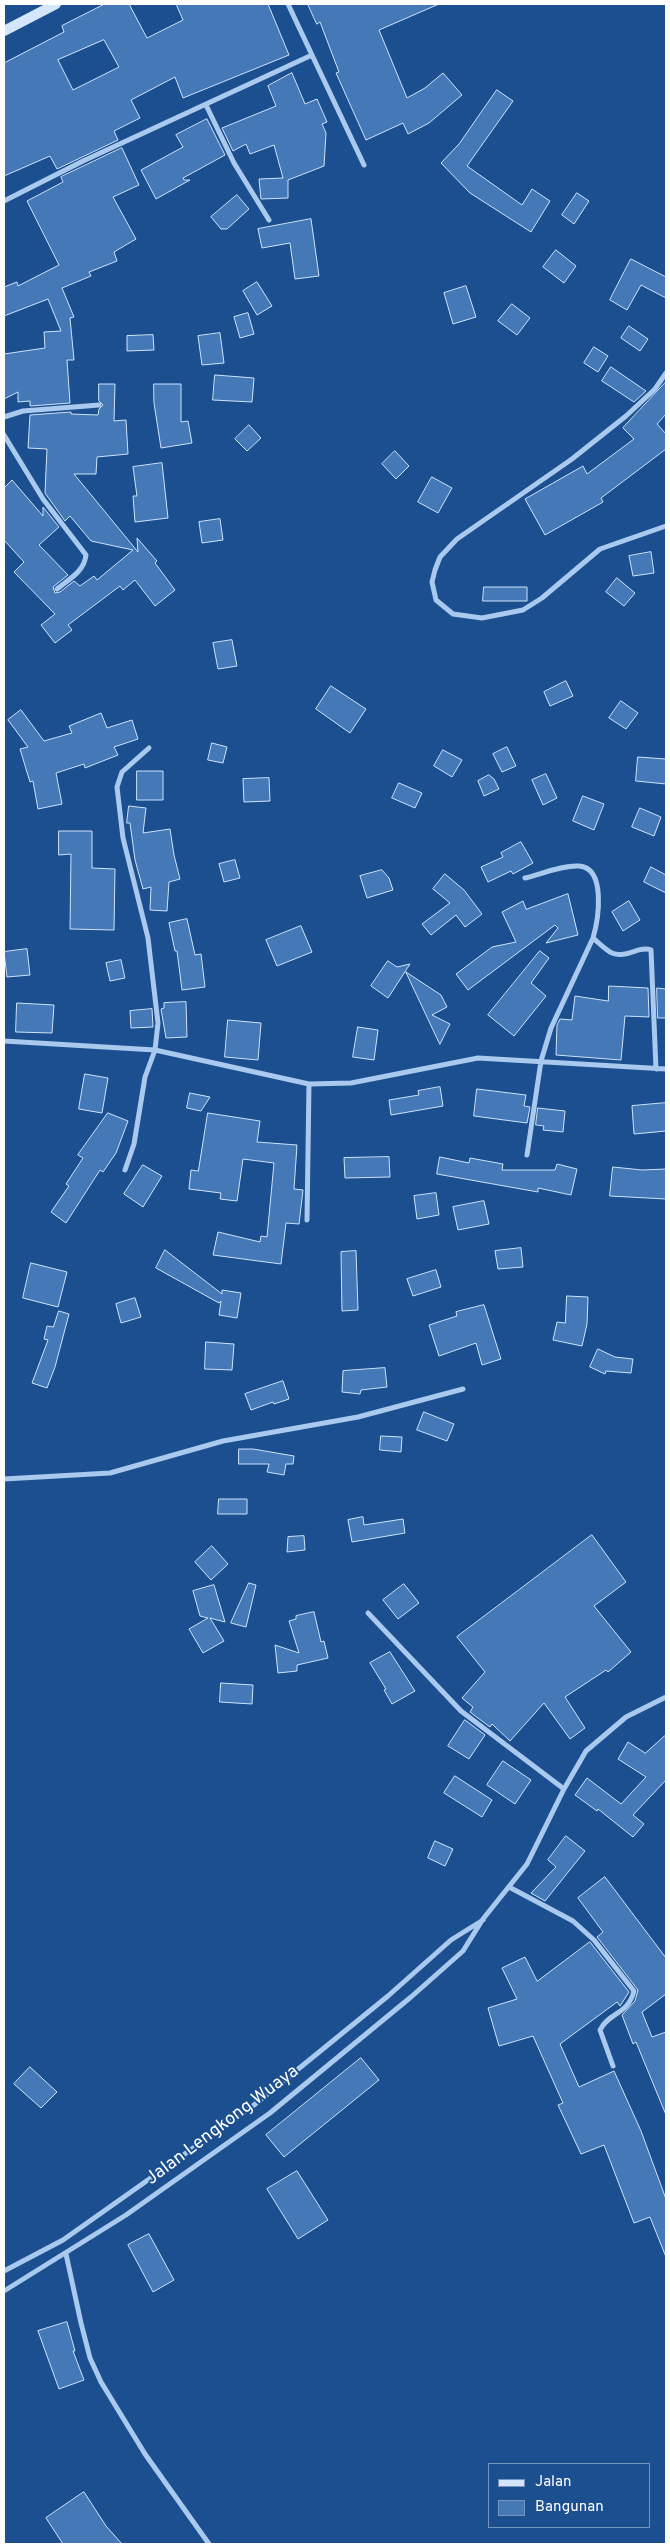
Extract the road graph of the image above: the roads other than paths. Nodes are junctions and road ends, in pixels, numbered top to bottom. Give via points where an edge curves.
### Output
1 (56, 4) edge
2 (288, 4) edge
3 (41, 7) edge
4 (4, 31) edge
5 (312, 55) junction
6 (206, 105) junction
7 (364, 165) dead end
8 (4, 201) edge
9 (269, 220) dead end
10 (666, 373) edge
11 (99, 405) dead end
12 (4, 417) edge
13 (4, 435) edge
14 (666, 526) edge
15 (57, 589) dead end
16 (149, 748) dead end
17 (525, 878) dead end
18 (593, 938) junction
19 (4, 1040) edge
20 (155, 1050) junction
21 (541, 1061) junction
22 (656, 1069) junction
23 (666, 1069) edge
24 (309, 1084) junction
25 (527, 1155) dead end
26 (125, 1170) dead end
27 (307, 1220) dead end
28 (463, 1389) dead end
29 (4, 1479) edge
30 (368, 1613) dead end
31 (666, 1697) edge
32 (564, 1789) junction
33 (509, 1887) junction
34 (483, 1919) junction
35 (612, 2066) dead end
36 (66, 2254) junction
37 (4, 2271) edge
38 (4, 2291) edge
39 (209, 2544) edge

1 - 3 street
2 - 5 street
3 - 4 street
5 - 6 street
5 - 7 street
6 - 8 street
6 - 9 street via 234,163
10 - 14 street via 655,389 626,416 547,478 467,530 450,546 434,570 432,582 436,600 453,614 482,618 523,610 600,549
11 - 12 street via 23,411
13 - 15 street via 44,499 86,555 79,572
16 - 20 street via 122,772 117,787 122,838 148,938 158,1024
17 - 18 street via 574,866 590,870 597,885 599,905
18 - 21 street via 550,1028
18 - 22 street via 613,953 651,950
19 - 20 street
20 - 24 street
20 - 26 street via 145,1078 134,1144
21 - 22 street
21 - 24 street via 478,1058 351,1083
21 - 25 street
22 - 23 street
24 - 27 street
28 - 29 street via 358,1417 223,1441 110,1473
30 - 32 street via 461,1712
31 - 32 street, Jalan Lengkong Wuaya via 626,1717 604,1734 579,1761
32 - 33 street, Jalan Lengkong Wuaya via 537,1848
33 - 34 street, Jalan Lengkong Wuaya
33 - 35 street via 573,1921 594,1940 634,1991 632,2001 624,2011 603,2024 600,2030
34 - 36 street, Jalan Lengkong Wuaya via 463,1951 270,2113
34 - 37 street, Jalan Lengkong Wuaya via 464,1929 388,1996 254,2105 63,2240
36 - 38 street, Jalan Lengkong Wuaya
36 - 39 street via 88,2349 101,2382 145,2454

